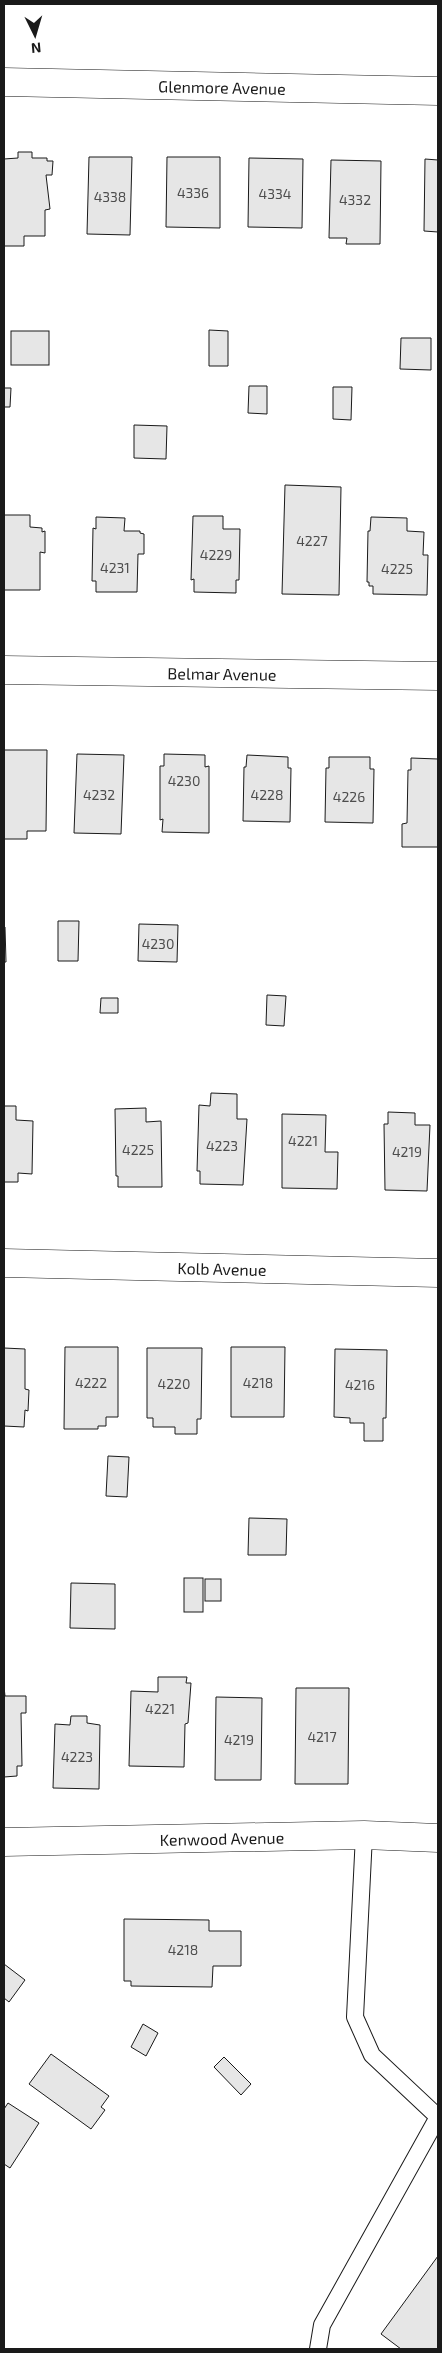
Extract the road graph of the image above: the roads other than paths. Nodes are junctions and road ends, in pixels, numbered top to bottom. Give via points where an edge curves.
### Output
1 (4, 82) edge
2 (438, 91) edge
3 (4, 670) edge
4 (438, 676) edge
5 (4, 1263) edge
6 (438, 1272) edge
7 (364, 1835) junction
8 (438, 1838) edge
9 (4, 1842) edge
10 (438, 2117) edge
11 (318, 2349) edge

1 - 2 street, Glenmore Avenue
3 - 4 street, Belmar Avenue
5 - 6 street, Kolb Avenue
7 - 8 street, Kenwood Avenue
7 - 9 street, Kenwood Avenue
7 - 10 lane via 355,2017 372,2055
10 - 11 lane via 322,2325

